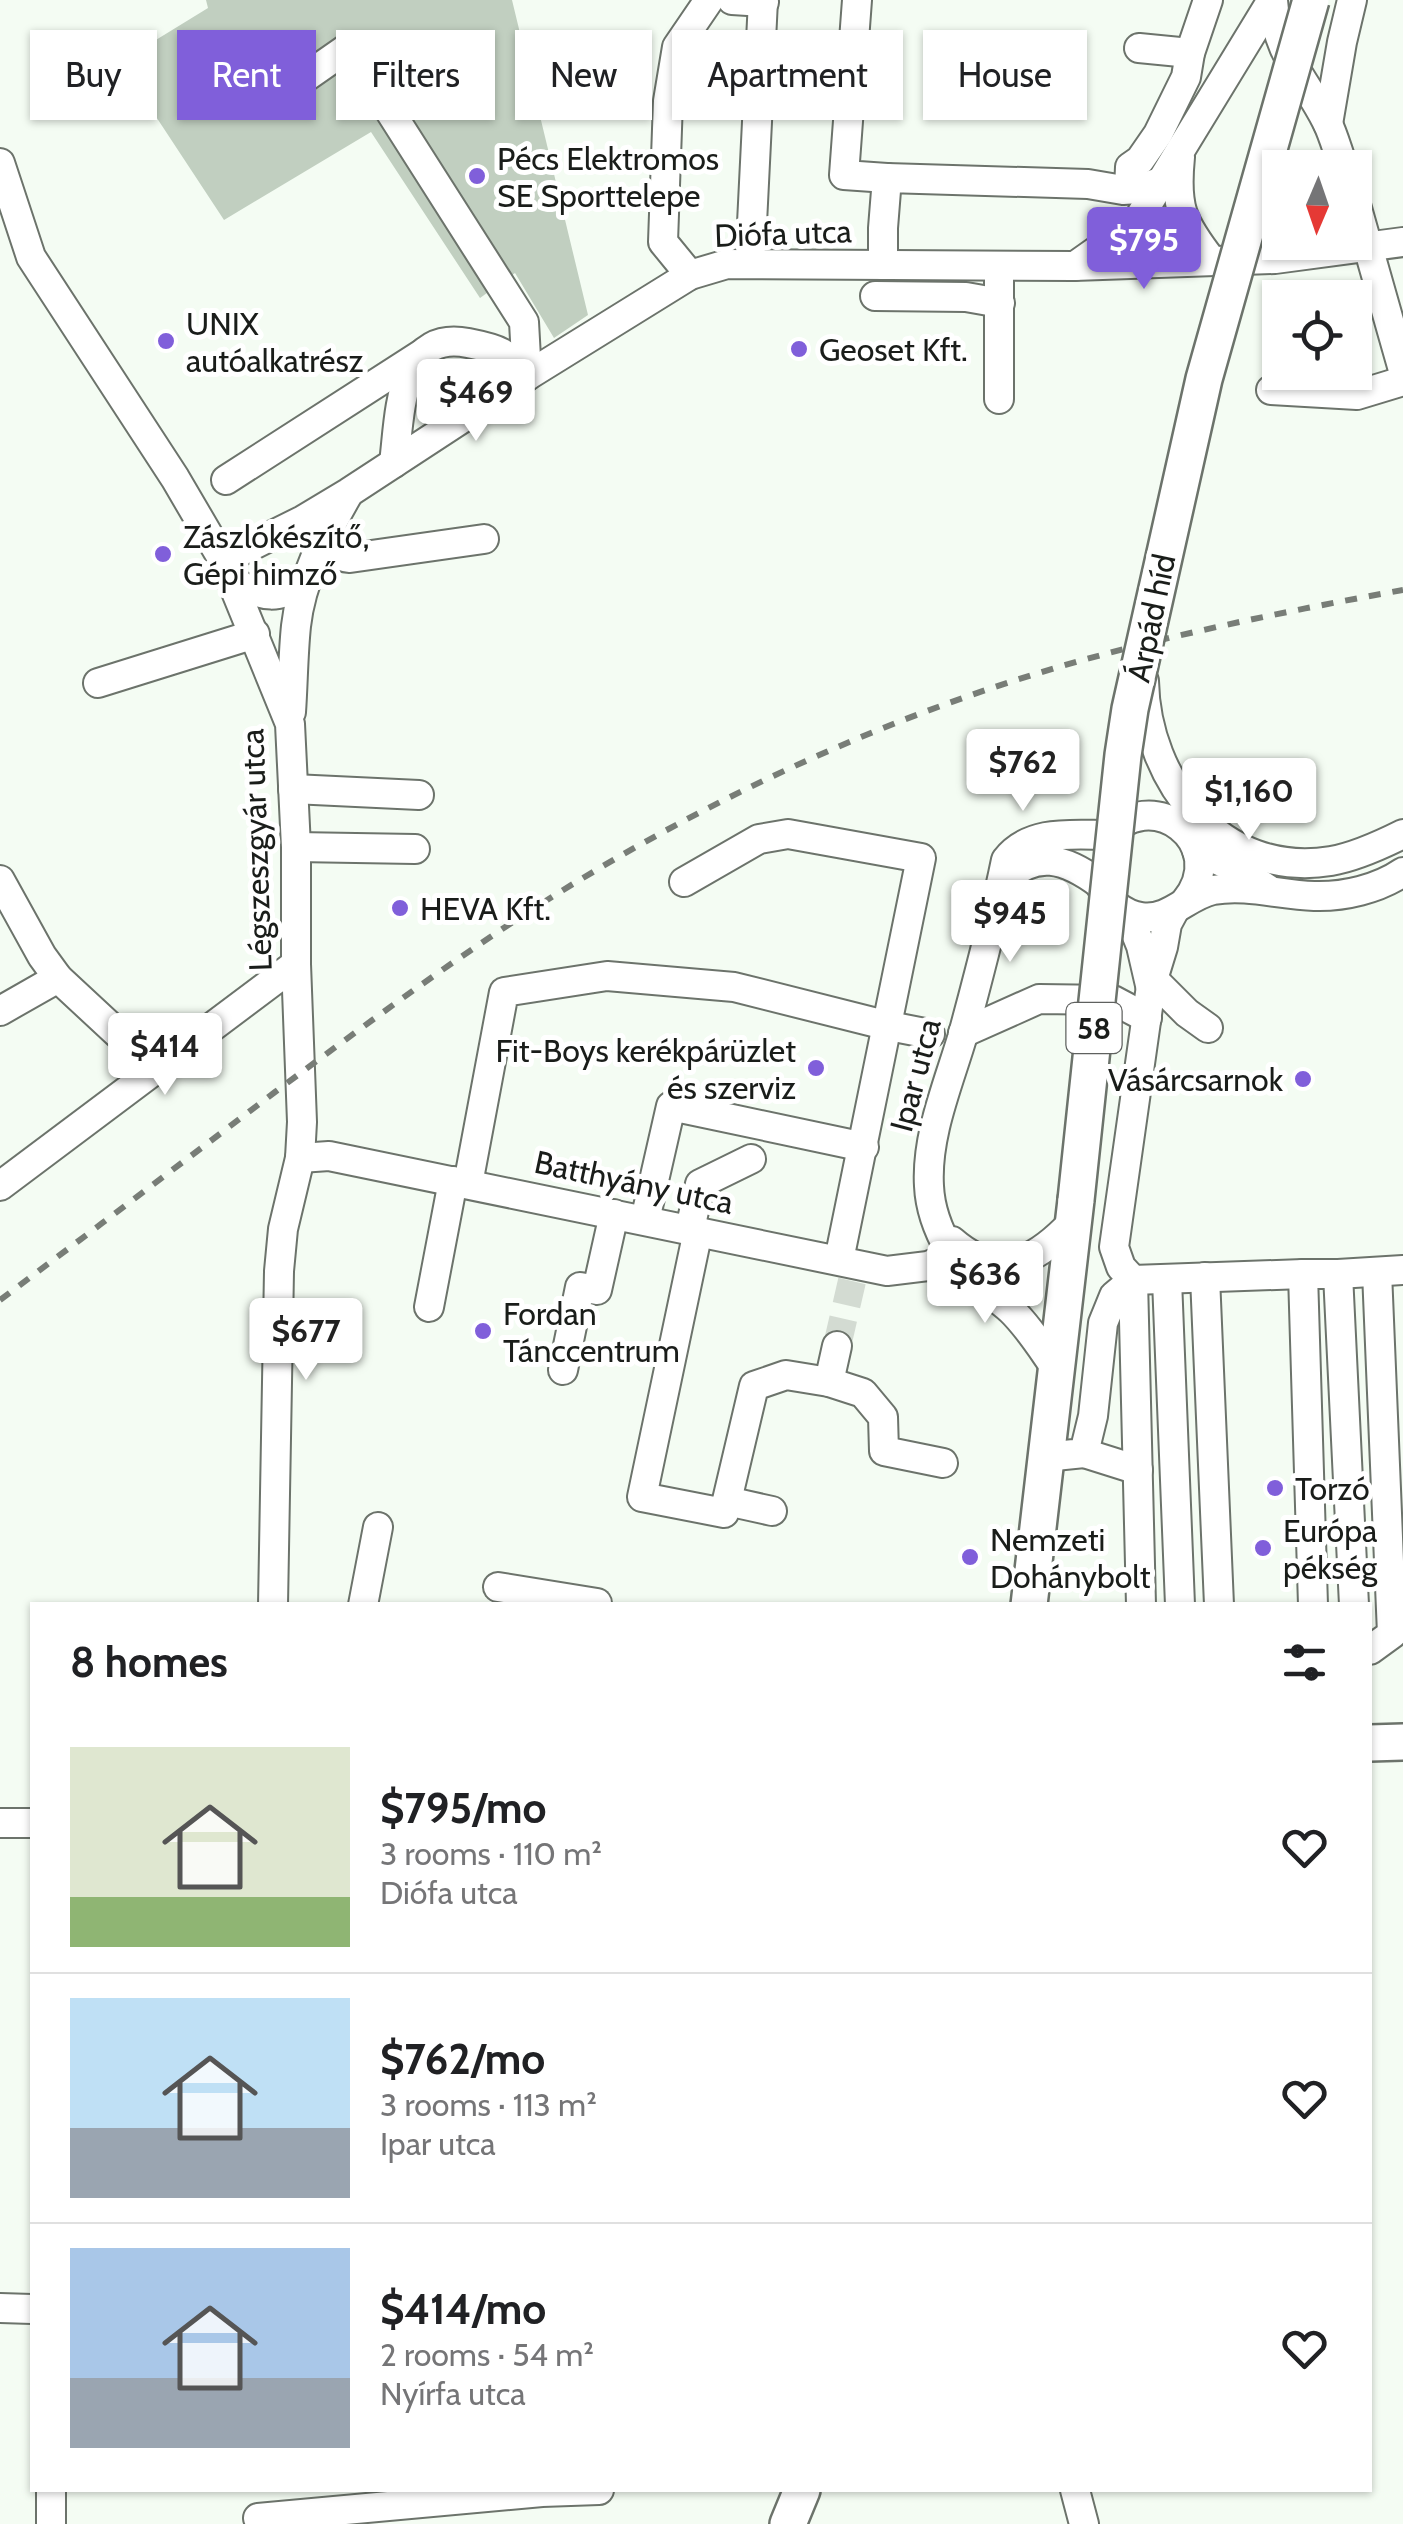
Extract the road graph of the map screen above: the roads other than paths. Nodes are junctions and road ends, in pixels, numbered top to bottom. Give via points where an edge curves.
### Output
1 (709, 0) edge
2 (732, 0) edge
3 (857, 0) edge
4 (1208, 0) edge
5 (1273, 0) edge
6 (1311, 0) edge
7 (1352, 0) edge
8 (763, 1) edge
9 (1138, 48) dead end
10 (1190, 53) junction
11 (316, 70) edge
12 (1328, 124) junction
13 (1181, 150) junction
14 (1337, 150) edge
15 (0, 163) edge
16 (887, 178) junction
17 (1163, 180) junction
18 (1129, 190) junction
19 (1403, 234) edge
20 (1403, 242) edge
21 (1372, 246) edge
22 (1372, 247) edge
23 (1262, 259) edge
24 (1371, 260) edge
25 (1212, 261) junction
26 (750, 264) junction
27 (883, 265) junction
28 (1074, 266) junction
29 (999, 267) junction
30 (690, 275) junction
31 (875, 296) dead end
32 (1000, 303) junction
33 (425, 352) junction
34 (1403, 370) edge
35 (527, 376) junction
36 (1403, 381) edge
37 (1271, 390) dead end
38 (999, 399) dead end
39 (394, 463) junction
40 (226, 480) dead end
41 (348, 492) junction
42 (484, 538) dead end
43 (322, 540) junction
44 (228, 571) junction
45 (307, 581) junction
46 (255, 634) junction
47 (1143, 657) junction
48 (98, 682) dead end
49 (290, 724) junction
50 (293, 789) junction
51 (419, 795) dead end
52 (1403, 834) edge
53 (1108, 835) junction
54 (296, 846) junction
55 (415, 849) dead end
56 (1197, 851) junction
57 (1398, 878) edge
58 (0, 880) edge
59 (684, 882) dead end
60 (1002, 882) junction
61 (1100, 884) junction
62 (1269, 890) junction
63 (1179, 906) junction
64 (1128, 914) junction
65 (296, 964) junction
66 (58, 978) junction
67 (1152, 982) junction
68 (0, 1011) edge
69 (1147, 1018) junction
70 (888, 1026) junction
71 (1193, 1026) dead end
72 (963, 1033) junction
73 (930, 1034) dead end
74 (156, 1069) junction
75 (864, 1147) junction
76 (300, 1158) junction
77 (751, 1159) dead end
78 (461, 1182) junction
79 (0, 1186) edge
80 (1075, 1211) junction
81 (614, 1214) junction
82 (646, 1220) junction
83 (694, 1230) junction
84 (940, 1230) junction
85 (952, 1256) junction
86 (849, 1268) junction
87 (1390, 1271) edge
88 (1303, 1274) junction
89 (1338, 1274) junction
90 (1205, 1277) junction
91 (1134, 1280) junction
92 (1167, 1280) junction
93 (429, 1307) dead end
94 (837, 1346) tunnel mouth
95 (563, 1370) dead end
96 (1057, 1370) junction
97 (829, 1382) junction
98 (1084, 1454) junction
99 (1044, 1457) junction
100 (942, 1463) dead end
101 (1138, 1470) junction
102 (727, 1502) junction
103 (772, 1511) dead end
104 (378, 1527) dead end
105 (498, 1587) dead end
106 (273, 1602) edge
107 (365, 1602) edge
108 (589, 1602) edge
109 (1028, 1602) edge
110 (1141, 1602) edge
111 (1180, 1602) edge
112 (1219, 1602) edge
113 (1313, 1602) edge
114 (1354, 1602) edge
115 (1372, 1649) edge
116 (1372, 1742) edge
117 (1403, 1742) edge
118 (0, 1823) edge
119 (30, 1823) edge
120 (0, 2308) edge
121 (30, 2308) edge
122 (51, 2492) edge
123 (566, 2492) edge
124 (801, 2492) edge
125 (1076, 2492) edge
126 (484, 2497) junction
127 (258, 2511) edge
128 (51, 2524) edge
129 (496, 2524) edge
130 (788, 2524) edge
131 (1084, 2524) edge

1 - 30 street via 678,47 668,101 663,242
2 - 8 street
3 - 16 street via 844,175
4 - 10 street
5 - 12 street via 1282,46
5 - 13 street
6 - 47 main road, Árpád híd / 58, bridge via 1204,379
7 - 12 street
8 - 26 street
9 - 10 street
10 - 18 street via 1166,120 1130,167
11 - 35 street via 349,47 524,322
12 - 14 street
13 - 17 street
13 - 25 street via 1182,216
15 - 44 street, Légszeszgyár utca via 31,256
16 - 18 street
16 - 27 street
17 - 18 street
17 - 28 street via 1136,222
19 - 21 street
20 - 22 street
23 - 25 street, Diófa utca
24 - 34 street
25 - 28 street, Diófa utca
26 - 27 street, Diófa utca
26 - 30 street, Diófa utca
27 - 29 street, Diófa utca
28 - 29 street, Diófa utca
29 - 32 street
30 - 35 street, Diófa utca
31 - 32 street
32 - 38 street
33 - 35 street via 442,342 486,346 511,356
33 - 39 street via 405,383
33 - 40 street
35 - 39 street, Diófa utca
36 - 37 street via 1357,395
39 - 41 street, Diófa utca
41 - 43 street
41 - 44 street, Diófa utca
42 - 43 street via 350,558
43 - 45 street
44 - 45 street via 248,590 268,596 288,594
44 - 46 street, Légszeszgyár utca
45 - 49 street via 296,623
46 - 48 street
46 - 49 street, Légszeszgyár utca
47 - 52 street, bridge via 1144,704 1156,752 1190,810 1223,839 1257,855 1306,863 1344,858
47 - 80 main road, Árpád híd / 58, bridge via 1122,755
49 - 50 street, Légszeszgyár utca
50 - 51 street
50 - 54 street, Légszeszgyár utca
53 - 56 street, Ipar utca via 1136,816 1162,817 1186,831
53 - 60 street, Ipar utca via 1050,835 1026,843 1006,860
53 - 61 street via 1098,858
54 - 55 street
54 - 65 street, Légszeszgyár utca
56 - 62 street, Ipar utca
56 - 63 street via 1198,878
57 - 62 street, Ipar utca via 1317,896
58 - 66 street
59 - 70 street via 760,840 788,834 921,858
60 - 61 street via 1030,862 1058,860
60 - 72 street, Ipar utca
61 - 64 street
62 - 63 street, Ipar utca via 1204,892
63 - 64 street, Ipar utca via 1152,917
63 - 67 street via 1167,924
64 - 67 street
65 - 74 street
65 - 76 street, Légszeszgyár utca
66 - 68 street
66 - 74 street
67 - 69 street
67 - 71 street
69 - 72 street via 1112,1000 1039,999
69 - 91 street via 1114,1247
70 - 73 street
70 - 75 street
70 - 78 street via 734,987 607,976 504,992
72 - 84 street, Ipar utca via 929,1164 928,1190
74 - 79 street
75 - 82 street via 671,1106
75 - 86 street
76 - 78 street, Batthyány utca via 329,1156
76 - 106 street, Légszeszgyár utca via 279,1271
77 - 83 street via 700,1184
78 - 81 street, Batthyány utca
78 - 93 street
80 - 84 street via 1045,1248 1014,1262 973,1257
80 - 96 main road, Árpád híd / 58
81 - 82 street, Batthyány utca
81 - 95 street via 597,1290 580,1287
82 - 83 street, Batthyány utca
83 - 86 street, Batthyány utca
83 - 102 street via 642,1498 724,1513
84 - 85 street, Ipar utca
85 - 86 street, Batthyány utca via 915,1269
85 - 96 street, Ipar utca via 1012,1311
87 - 89 street
87 - 115 street via 1392,1634
88 - 89 street
88 - 90 street
88 - 113 street
89 - 114 street
90 - 92 street
90 - 112 street
91 - 92 street
91 - 98 street via 1114,1296 1103,1323
91 - 101 street
92 - 111 street
94 - 97 street
96 - 99 main road, 58
97 - 100 street via 863,1393 884,1417 884,1451
97 - 102 street via 786,1375 754,1386
98 - 99 street
98 - 101 street
99 - 109 main road, 58
101 - 110 street
102 - 103 street
104 - 107 street
105 - 108 street
116 - 117 main road
118 - 119 street
120 - 121 street
122 - 128 street
123 - 126 street
124 - 130 main road
125 - 131 street
126 - 127 street
126 - 129 street

